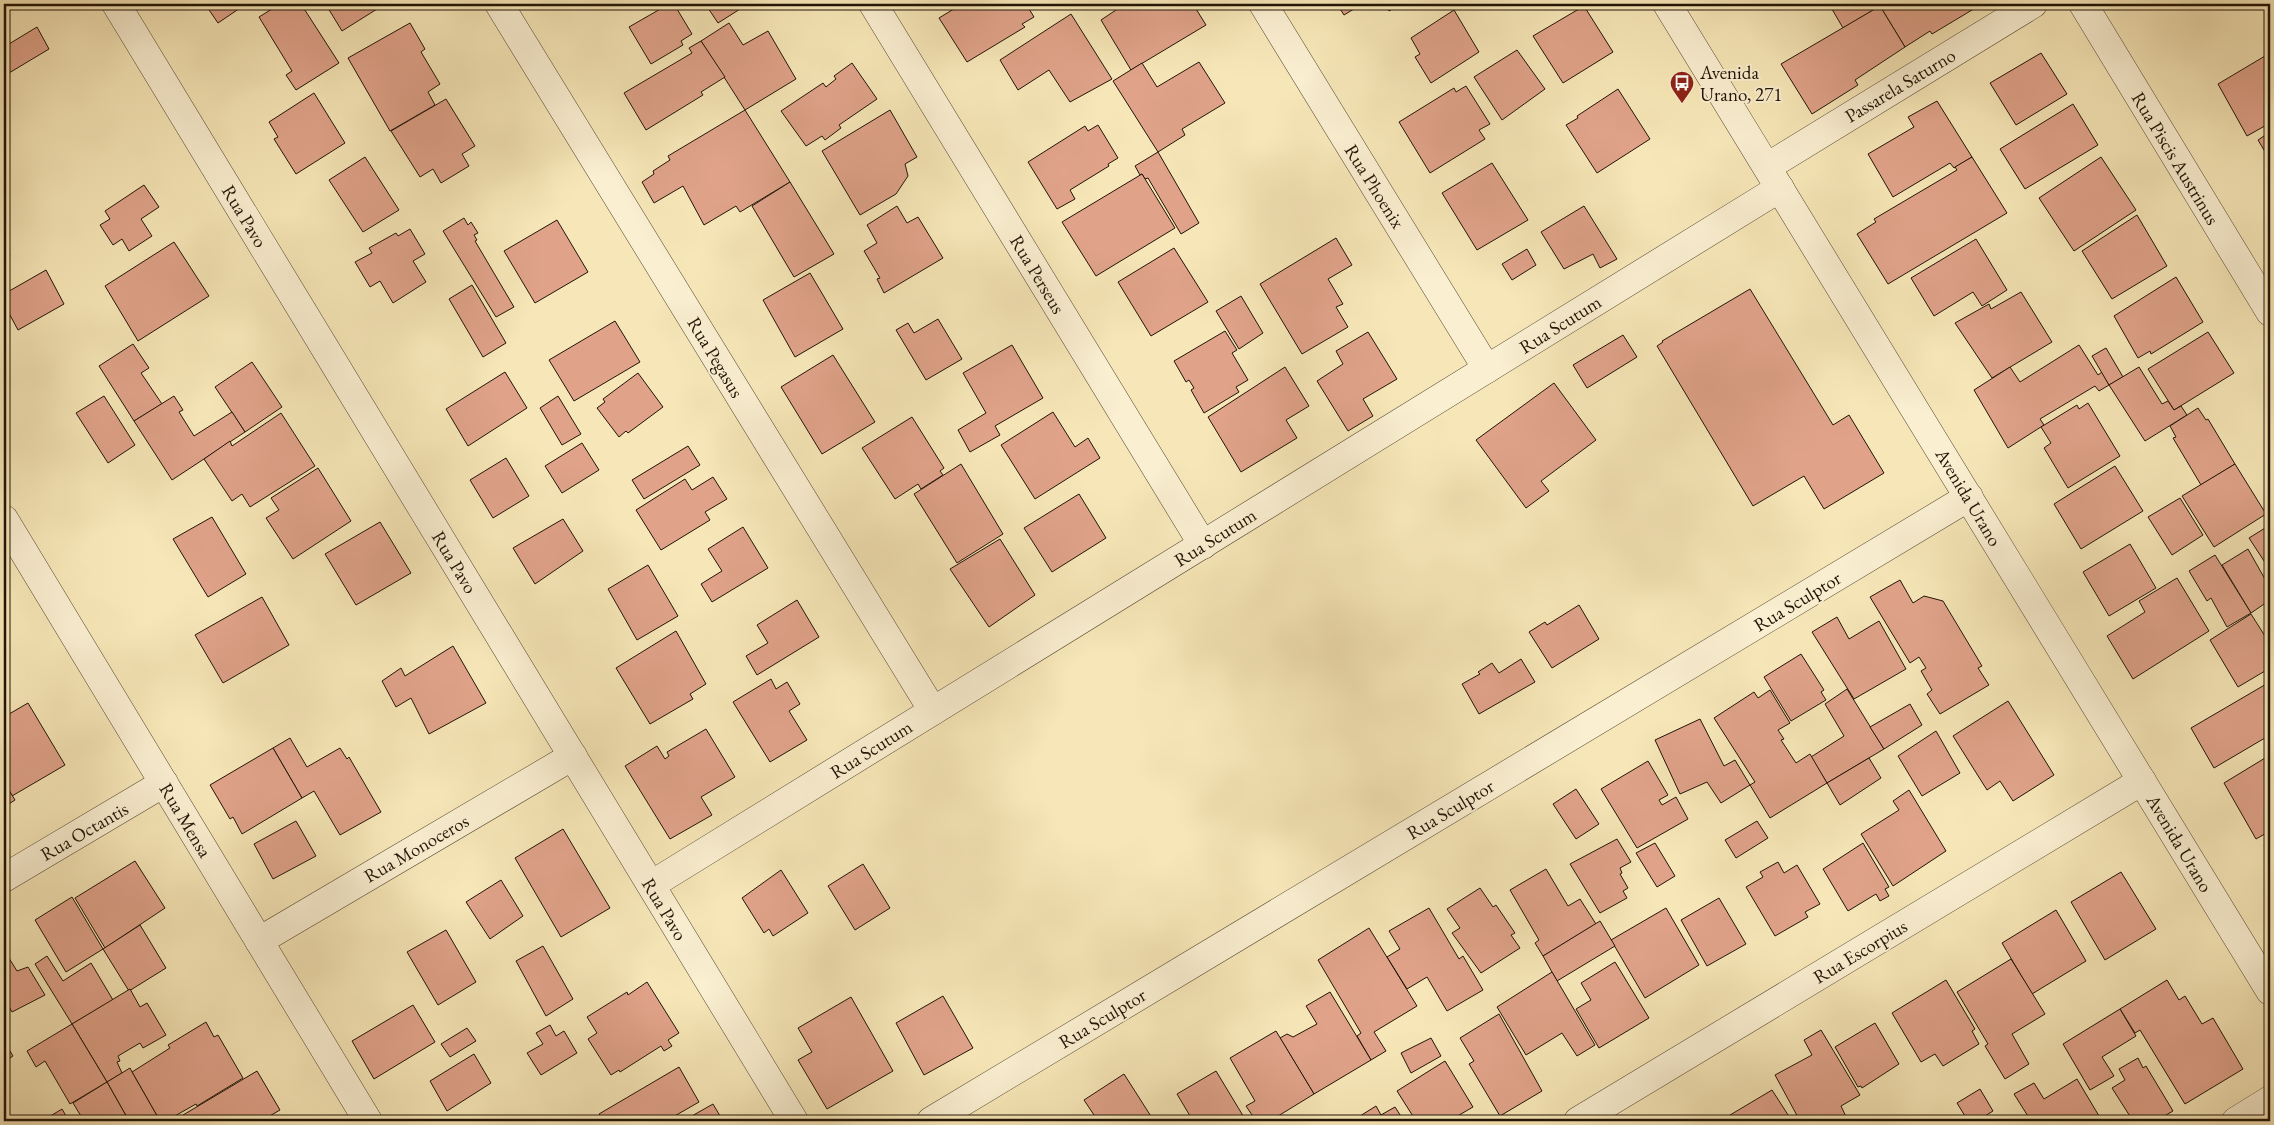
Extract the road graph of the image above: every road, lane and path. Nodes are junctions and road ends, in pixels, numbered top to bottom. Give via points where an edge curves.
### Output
1 (116, 4) edge
2 (499, 4) edge
3 (873, 4) edge
4 (1263, 4) edge
5 (1667, 4) edge
6 (2033, 4) edge
7 (2083, 4) edge
8 (1773, 178) junction
9 (2270, 312) edge
10 (1487, 369) junction
11 (1969, 498) junction
12 (4, 519) edge
13 (1202, 545) junction
14 (933, 711) junction
15 (573, 756) junction
16 (2142, 781) junction
17 (164, 784) junction
18 (4, 878) edge
19 (651, 885) junction
20 (259, 941) junction
21 (2270, 990) edge
22 (2270, 1100) edge
23 (368, 1121) edge
24 (794, 1121) edge
25 (931, 1121) edge
26 (1578, 1121) edge
27 (2236, 1121) edge

1 - 15 street, Rua Pavo
2 - 14 street, Rua Pegasus
3 - 13 street, Rua Perseus
4 - 10 street, Rua Phoenix
5 - 8 street, Avenida Urano
6 - 8 street, Passarela Saturno
7 - 9 street, Rua Piscis Austrinus
8 - 10 street, Rua Scutum
8 - 11 street, Avenida Urano
10 - 13 street, Rua Scutum
11 - 16 street, Avenida Urano
11 - 25 street, Rua Sculptor
12 - 17 street, Rua Mensa
13 - 14 street, Rua Scutum
14 - 19 street, Rua Scutum
15 - 19 street, Rua Pavo
15 - 20 street, Rua Monoceros
16 - 21 street, Avenida Urano
16 - 26 street, Rua Escorpius
17 - 18 street, Rua Octantis
17 - 20 street, Rua Mensa
19 - 24 street, Rua Pavo
20 - 23 street, Rua Mensa
22 - 27 street

